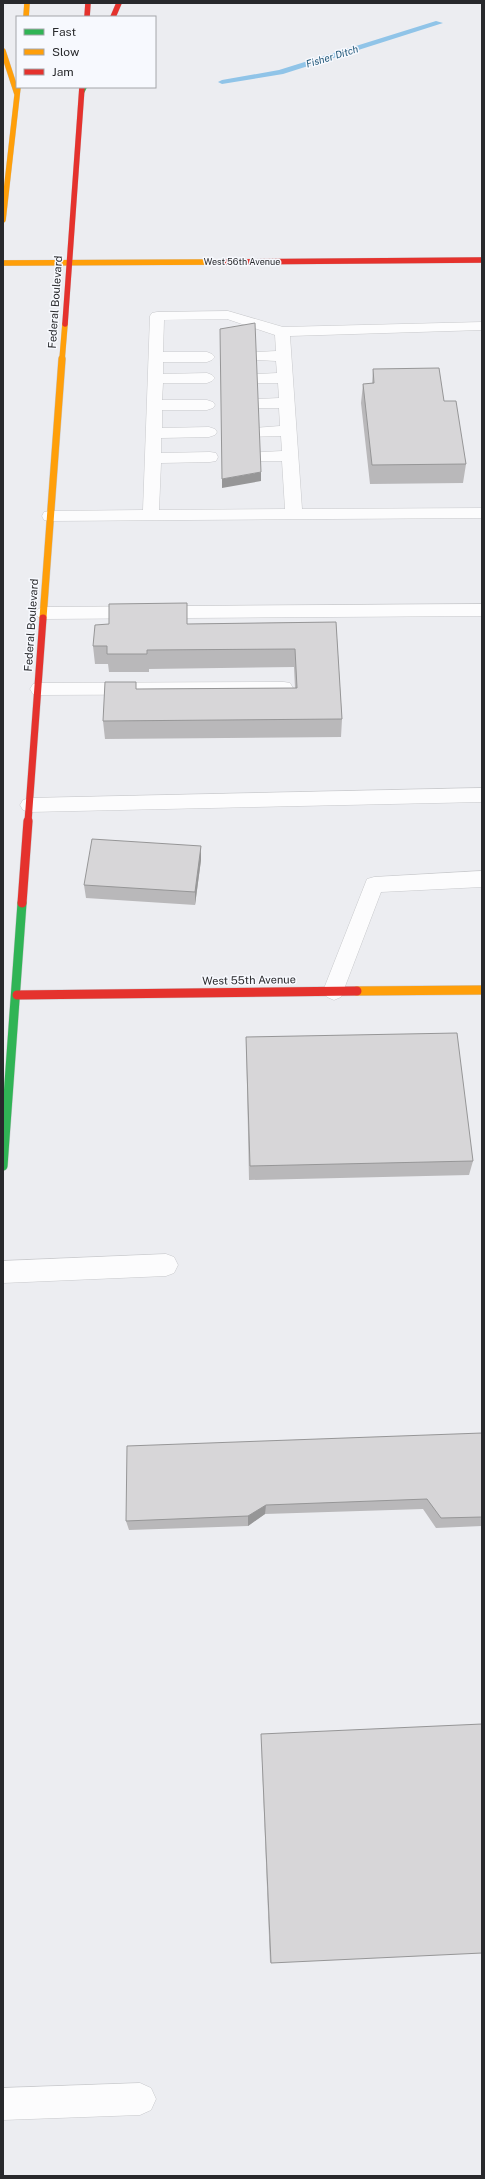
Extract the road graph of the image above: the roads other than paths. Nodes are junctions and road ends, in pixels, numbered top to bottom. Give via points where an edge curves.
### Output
1 (27, 3) edge
2 (88, 3) edge
3 (118, 3) edge
4 (26, 16) edge
5 (87, 16) edge
6 (113, 16) edge
7 (3, 51) edge
8 (16, 85) edge
9 (83, 88) edge
10 (18, 90) edge
11 (3, 220) edge
12 (482, 260) edge
13 (70, 262) junction
14 (3, 263) edge
15 (482, 326) edge
16 (282, 332) junction
17 (245, 356) edge
18 (284, 356) junction
19 (156, 357) junction
20 (207, 357) dead end
21 (207, 378) dead end
22 (244, 378) edge
23 (286, 378) junction
24 (155, 379) junction
25 (287, 403) junction
26 (207, 404) dead end
27 (245, 404) edge
28 (155, 405) junction
29 (289, 431) junction
30 (209, 432) dead end
31 (246, 432) edge
32 (154, 433) junction
33 (291, 456) junction
34 (210, 457) dead end
35 (249, 457) edge
36 (153, 458) junction
37 (482, 513) edge
38 (152, 515) junction
39 (294, 515) junction
40 (50, 516) junction
41 (482, 610) edge
42 (44, 613) junction
43 (284, 688) edge
44 (39, 689) junction
45 (482, 795) edge
46 (30, 805) junction
47 (482, 880) edge
48 (482, 990) edge
49 (334, 992) junction
50 (3, 995) edge
51 (16, 995) junction
52 (5, 1116) edge
53 (3, 1166) edge
54 (166, 1265) dead end
55 (3, 1272) edge
56 (140, 2099) dead end
57 (3, 2104) edge

1 - 4 main road
2 - 5 main road
3 - 6 main road
7 - 8 main road
9 - 13 main road, Federal Boulevard
10 - 11 main road
12 - 13 main road, West 56th Avenue
13 - 14 main road, West 56th Avenue
13 - 40 main road, Federal Boulevard
15 - 16 lane
16 - 18 lane
16 - 19 lane via 228,315 157,316
17 - 18 lane
18 - 23 lane
19 - 20 lane
19 - 24 lane
21 - 24 lane
22 - 23 lane
23 - 25 lane
24 - 28 lane
25 - 27 lane
25 - 29 lane
26 - 28 lane
28 - 32 lane
29 - 31 lane
29 - 33 lane
30 - 32 lane
32 - 36 lane
33 - 35 lane
33 - 39 lane
34 - 36 lane
36 - 38 lane
37 - 39 lane
38 - 39 lane
38 - 40 lane
40 - 42 main road, Federal Boulevard
41 - 42 lane
42 - 44 main road, Federal Boulevard
43 - 44 lane
44 - 46 main road, Federal Boulevard
45 - 46 lane
46 - 51 main road, Federal Boulevard
47 - 49 lane via 374,884
48 - 49 main road, West 55th Avenue
49 - 51 main road, West 55th Avenue
50 - 51 main road, West 55th Avenue
51 - 52 main road, Federal Boulevard
52 - 53 main road, Federal Boulevard
54 - 55 lane
56 - 57 lane

